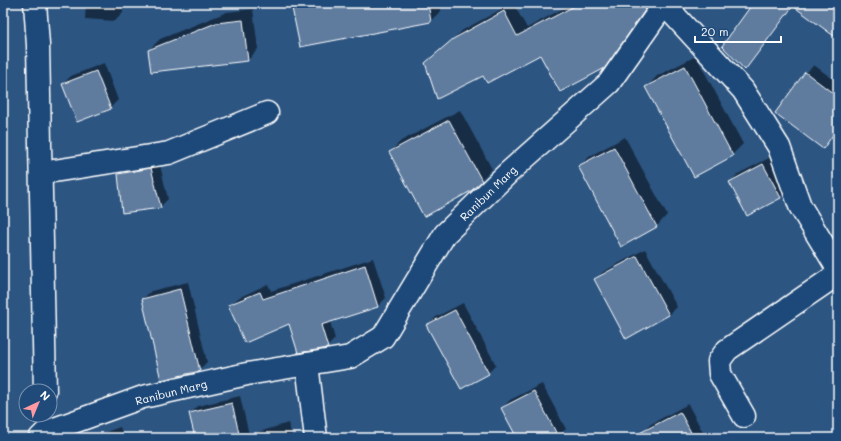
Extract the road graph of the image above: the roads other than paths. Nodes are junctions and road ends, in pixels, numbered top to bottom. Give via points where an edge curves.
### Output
1 (35, 3) edge
2 (664, 3) edge
3 (267, 113) dead end
4 (41, 173) junction
5 (838, 269) edge
6 (838, 274) edge
7 (307, 364) junction
8 (45, 383) edge
9 (744, 416) dead end
10 (44, 428) edge
11 (316, 438) edge

1 - 4 street
2 - 5 street via 743,90 780,147 800,206
2 - 7 street, Ranibun Marg via 609,83 508,173 445,234 383,337 350,357
3 - 4 street via 169,153
4 - 8 street
6 - 9 street via 727,350 719,361 720,374
7 - 10 street, Ranibun Marg via 247,374 143,397
7 - 11 street

